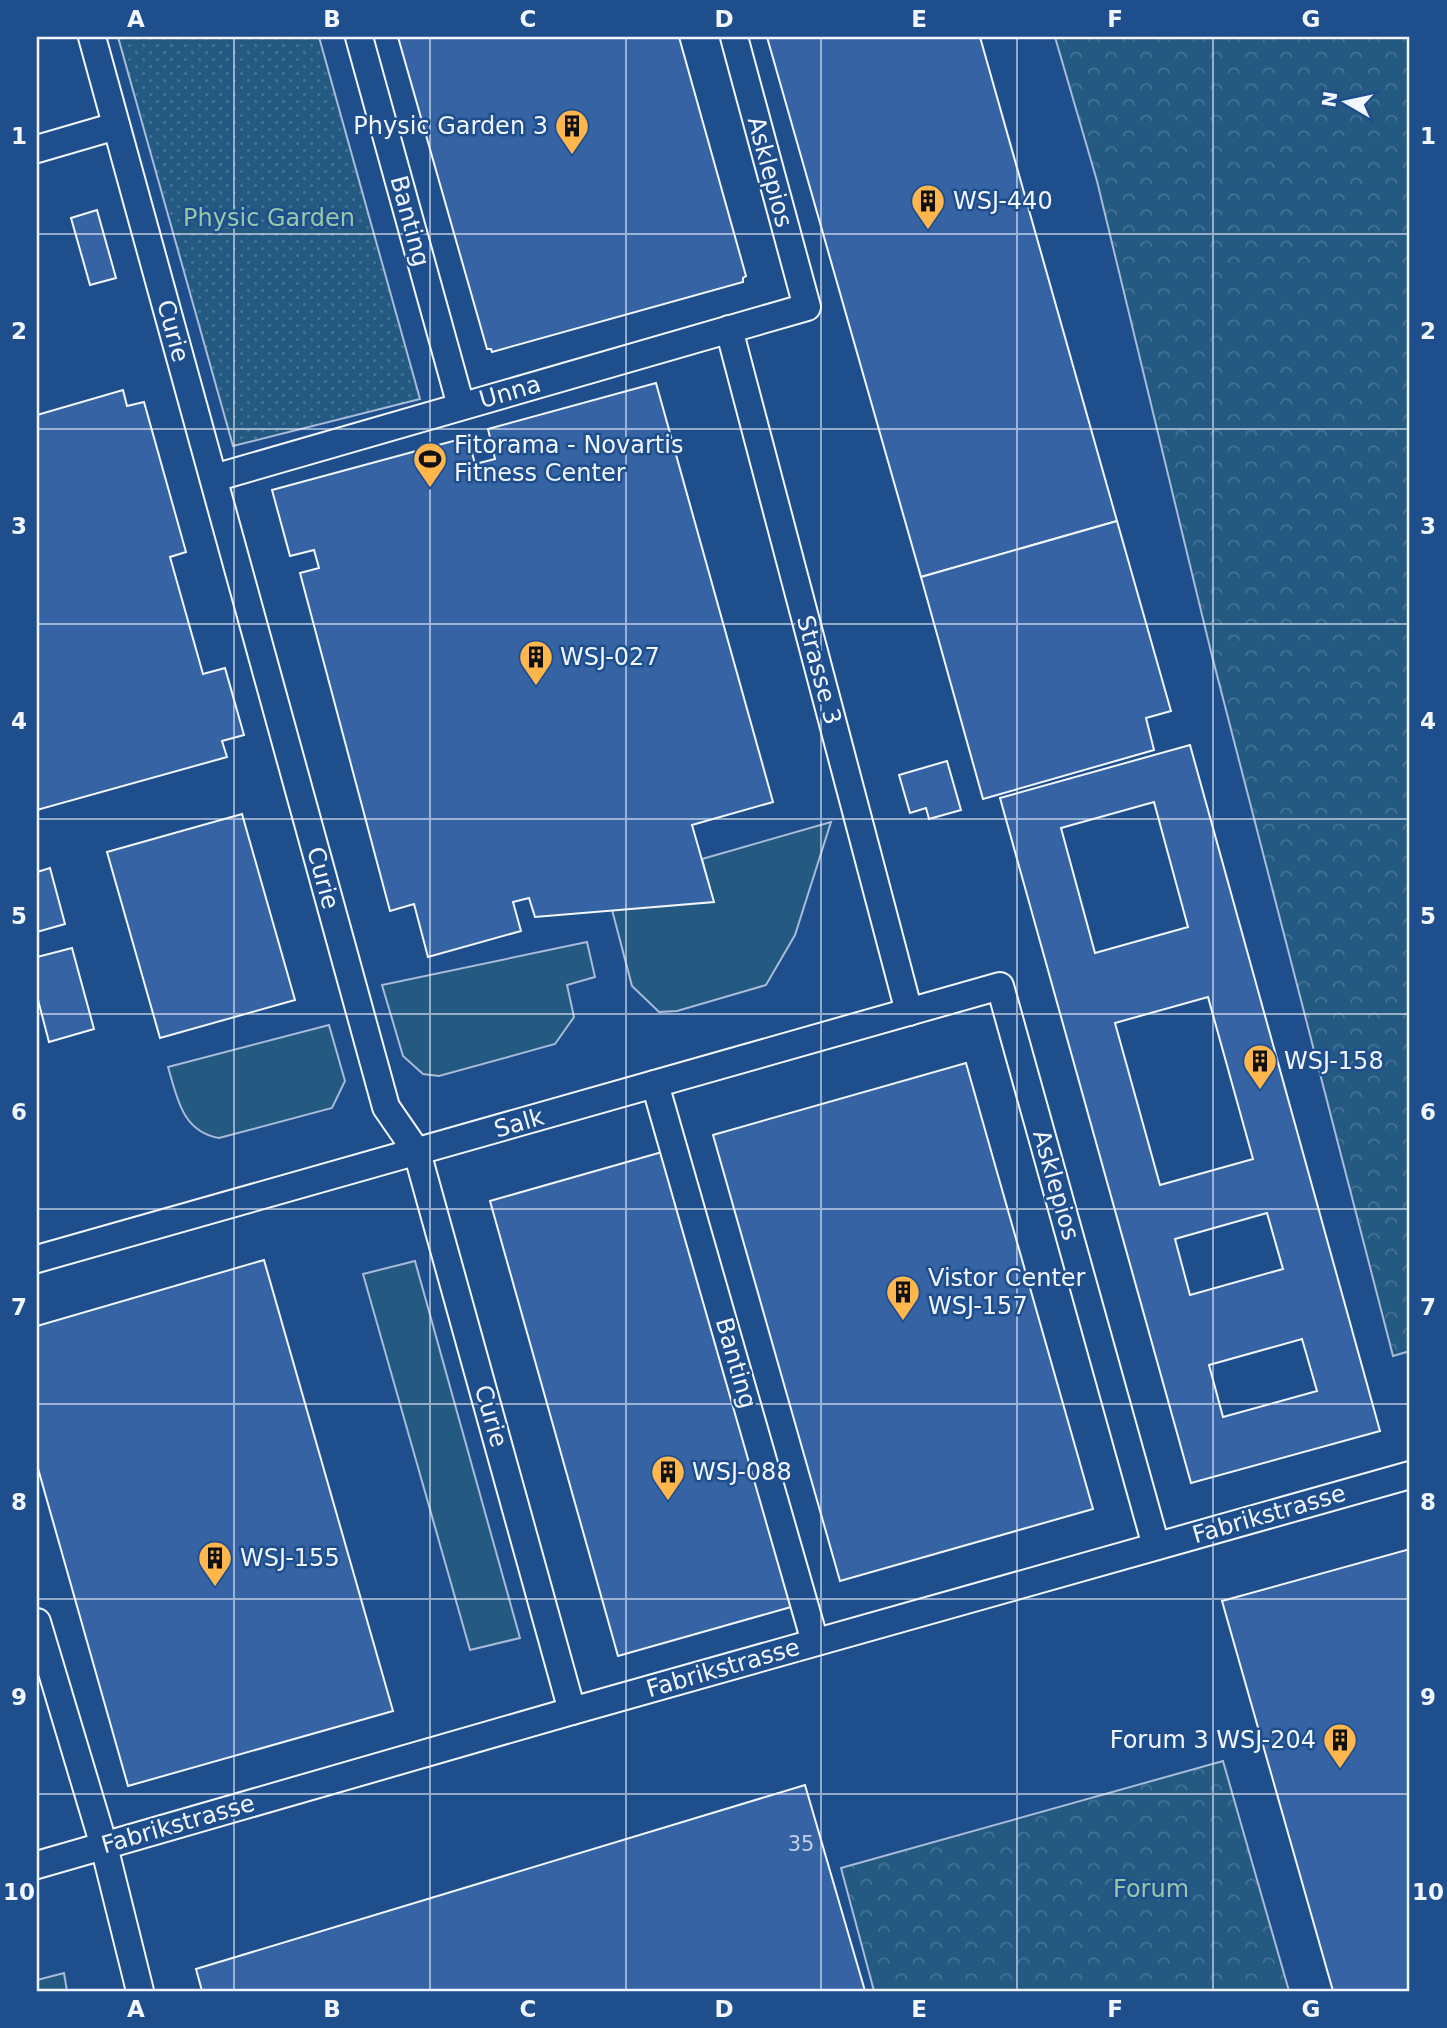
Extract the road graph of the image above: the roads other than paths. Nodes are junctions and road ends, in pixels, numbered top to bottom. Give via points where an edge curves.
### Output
1 (92, 37) edge
2 (359, 37) edge
3 (734, 37) edge
4 (116, 126) junction
5 (37, 149) edge
6 (807, 307) joint
7 (729, 329) junction
8 (461, 406) junction
9 (214, 478) junction
10 (1000, 986) joint
11 (909, 1012) junction
12 (655, 1084) junction
13 (417, 1152) junction
14 (37, 1259) edge
15 (1410, 1475) edge
16 (1156, 1546) junction
17 (37, 1622) edge
18 (815, 1642) junction
19 (572, 1711) junction
20 (104, 1846) junction
21 (37, 1865) edge
22 (140, 1991) edge

1 - 4 lane, Curie
2 - 8 lane, Banting
3 - 6 lane, Asklepios
4 - 5 lane
4 - 9 lane, Curie
6 - 7 lane, Unna
7 - 8 lane, Unna
7 - 11 lane, Strasse 3
8 - 9 lane, Unna
9 - 13 lane, Curie via 386,1107
10 - 11 lane, Salk
10 - 16 lane, Asklepios
11 - 12 lane, Salk
12 - 13 lane, Salk
12 - 18 lane, Banting
13 - 14 lane, Salk
13 - 19 lane, Curie
15 - 16 lane, Fabrikstrasse
16 - 18 lane, Fabrikstrasse
17 - 20 lane
18 - 19 lane, Fabrikstrasse
19 - 20 lane, Fabrikstrasse
20 - 21 lane, Fabrikstrasse
20 - 22 lane

